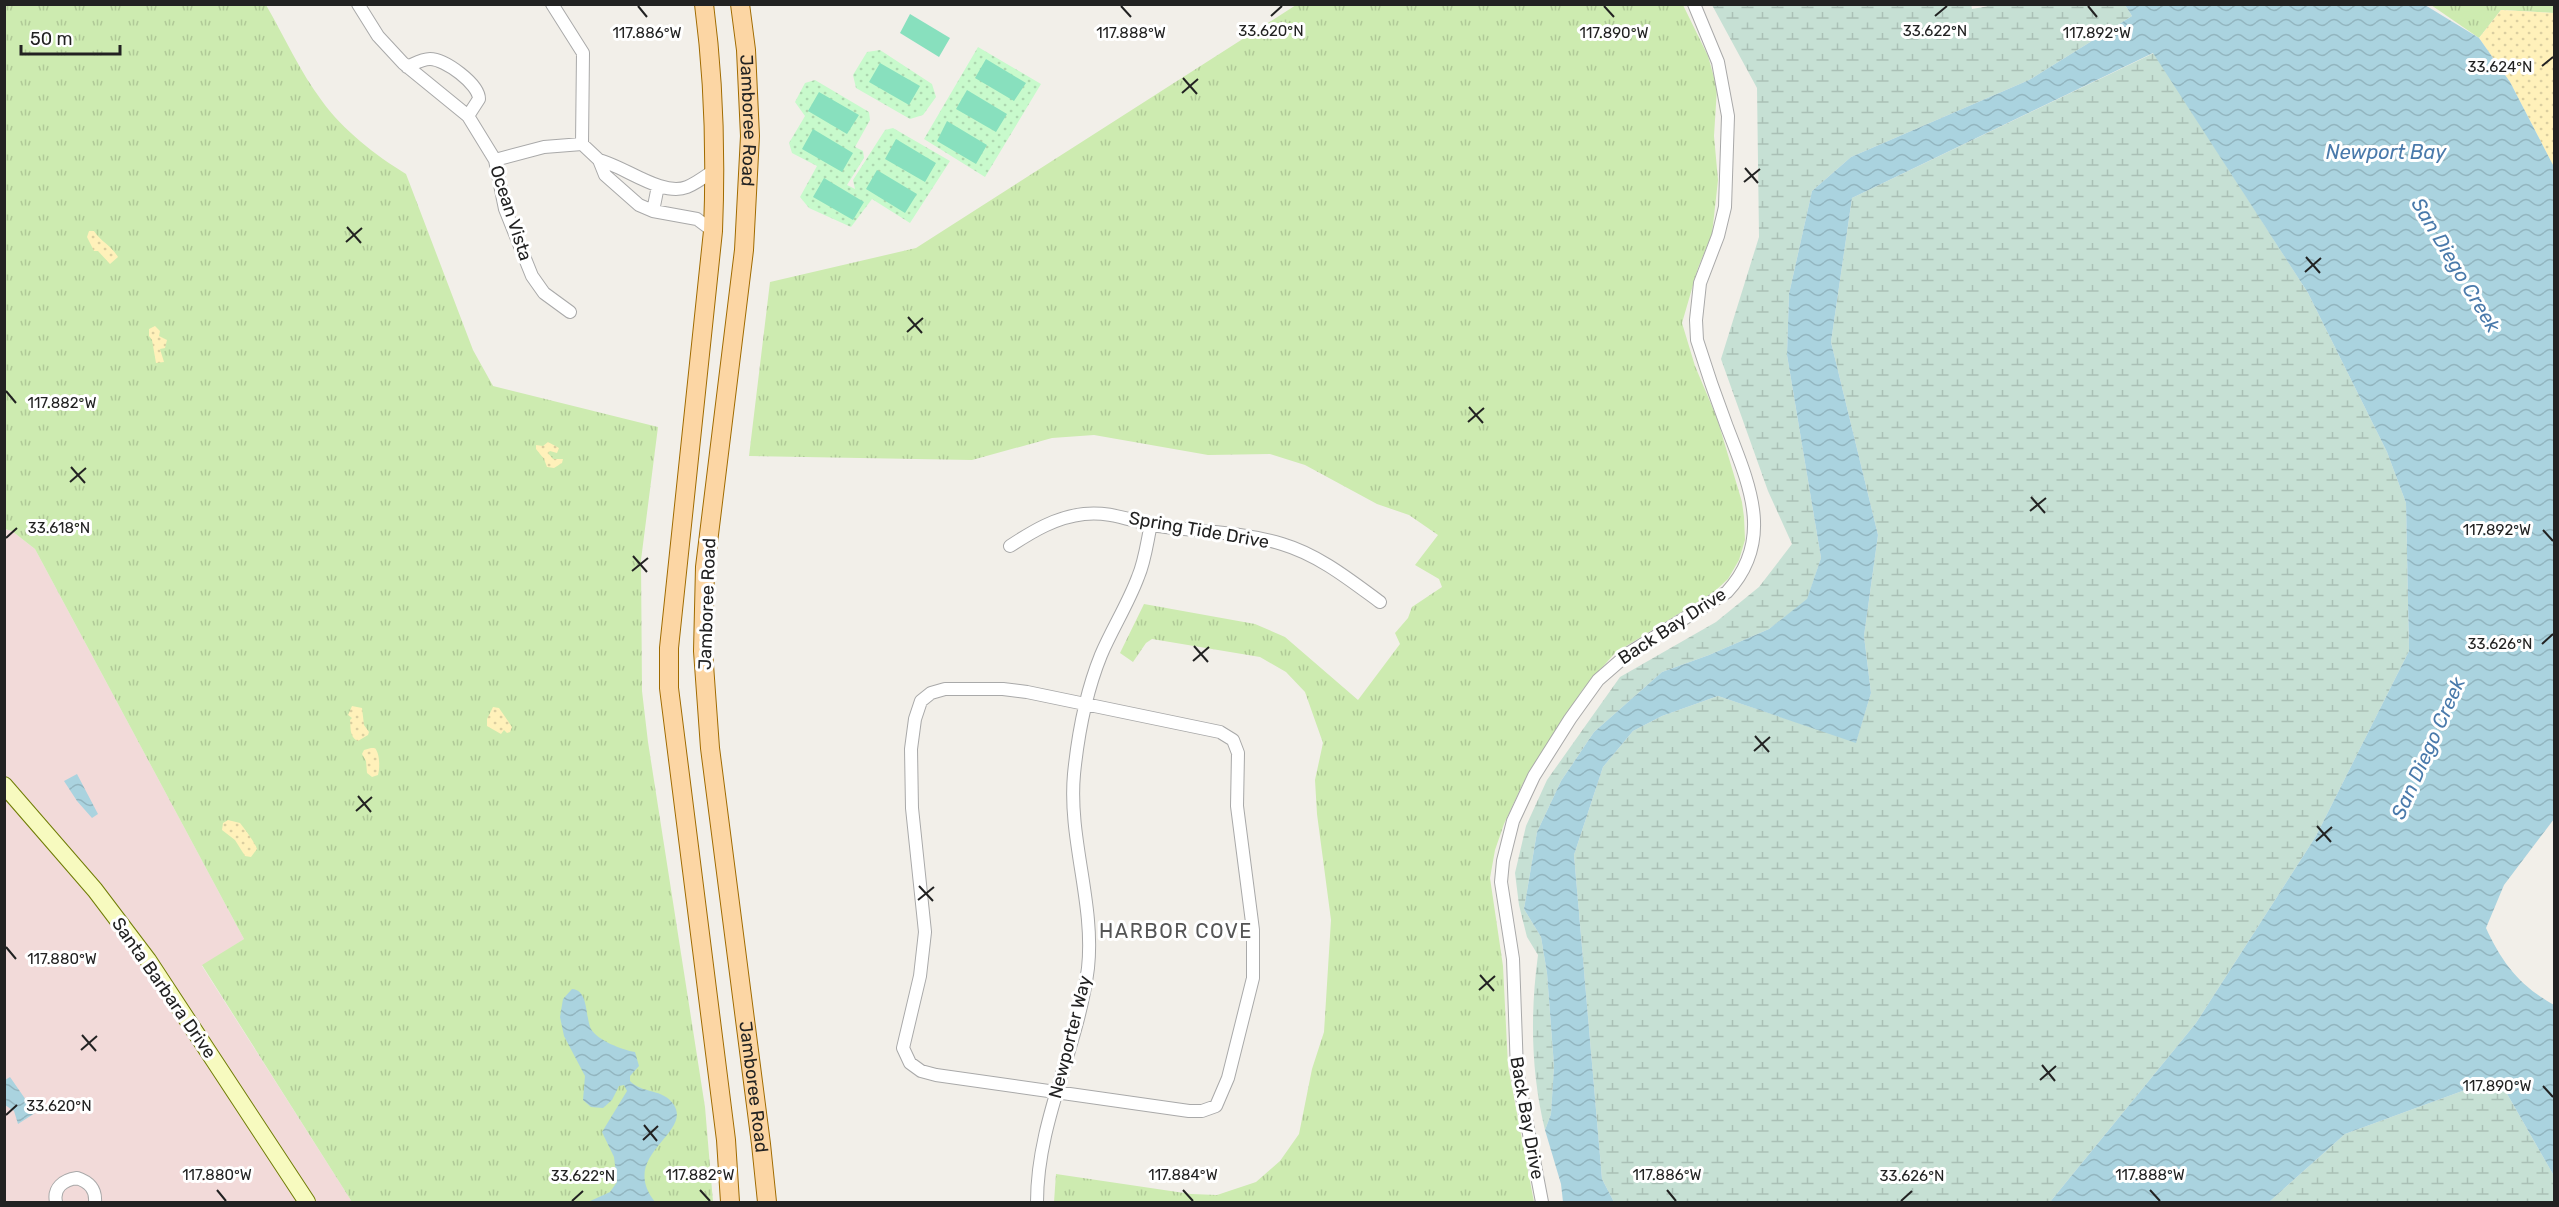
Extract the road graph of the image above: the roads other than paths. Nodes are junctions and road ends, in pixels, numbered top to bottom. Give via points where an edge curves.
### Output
1 (358, 4) edge
2 (552, 4) edge
3 (704, 4) edge
4 (740, 4) edge
5 (1694, 4) edge
6 (407, 67) junction
7 (468, 116) junction
8 (582, 144) junction
9 (495, 160) junction
10 (599, 160) junction
11 (716, 169) junction
12 (658, 186) junction
13 (653, 211) junction
14 (713, 231) junction
15 (570, 312) dead end
16 (1151, 524) junction
17 (1010, 546) dead end
18 (1380, 602) dead end
19 (1085, 706) junction
20 (4, 785) edge
21 (1056, 1092) junction
22 (56, 1203) edge
23 (95, 1203) edge
24 (307, 1203) edge
25 (730, 1203) edge
26 (766, 1203) edge
27 (1036, 1203) edge
28 (1542, 1203) edge

1 - 6 street, Ocean Vista via 378,36
2 - 8 street via 583,53
3 - 11 main road, Jamboree Road
4 - 26 main road, Jamboree Road via 750,136 744,250 705,567 703,651 710,748
5 - 28 street, Back Bay Drive via 1718,62 1728,116 1725,207 1700,283 1696,340 1750,488 1755,517 1752,544 1743,571 1727,592 1629,653 1598,680 1534,776 1513,821 1501,882 1513,959 1517,1071
6 - 7 street, Ocean Vista
6 - 7 street via 427,58 435,59 475,85 479,99
7 - 9 street, Ocean Vista
8 - 9 street via 544,147
8 - 10 street
9 - 15 street, Ocean Vista via 505,209 532,276 544,293
10 - 12 street
10 - 13 street via 605,175 639,205
11 - 12 street via 686,188
11 - 14 main road, Jamboree Road
12 - 13 street
13 - 14 street via 697,219
14 - 25 main road, Jamboree Road via 669,648 669,688 726,1140
16 - 17 street, Spring Tide Drive via 1112,514 1086,513 1057,519
16 - 18 street, Spring Tide Drive via 1283,544 1314,557
16 - 19 street, Newporter Way via 1139,576 1101,655
19 - 21 street, Newporter Way via 1073,800 1088,916 1088,968
19 - 21 street via 1003,688 945,688 921,701 911,749 912,808 925,932 920,976 903,1048 910,1063 921,1071
19 - 21 street via 1220,732 1233,740 1238,753 1237,806 1253,930 1253,978 1228,1078 1216,1106 1189,1111
20 - 24 main road, Santa Barbara Drive via 95,890 148,960
21 - 27 street, Newporter Way via 1043,1146
22 - 23 street via 57,1189 62,1183 77,1178 91,1185

